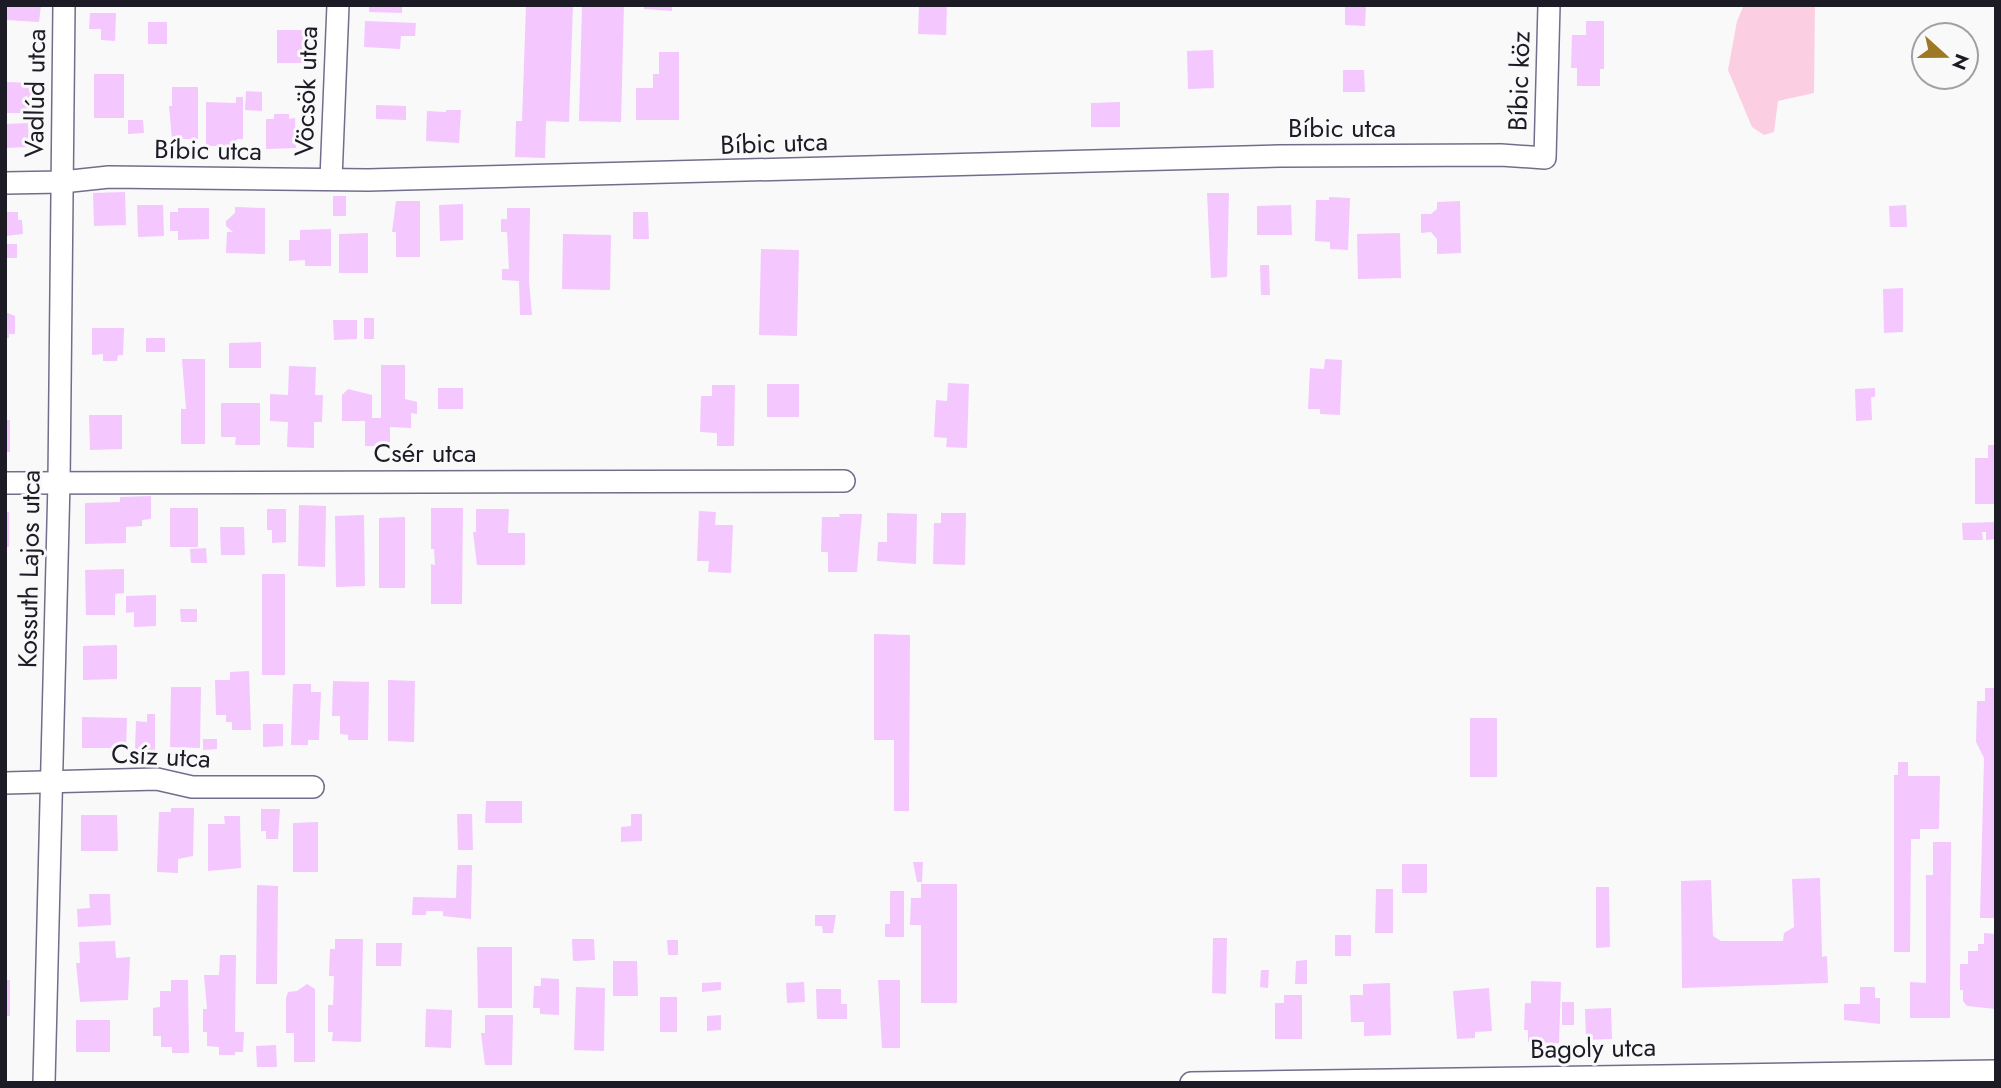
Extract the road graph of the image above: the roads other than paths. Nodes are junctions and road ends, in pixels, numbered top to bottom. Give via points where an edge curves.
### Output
1 (64, 5) edge
2 (338, 5) edge
3 (1549, 5) edge
4 (1545, 158) joint
5 (331, 179) junction
6 (62, 182) junction
7 (5, 183) edge
8 (844, 481) dead end
9 (59, 482) junction
10 (5, 483) edge
11 (52, 782) junction
12 (5, 783) edge
13 (313, 788) dead end
14 (1996, 1071) edge
15 (1753, 1078) edge
16 (1915, 1078) edge
17 (44, 1083) edge
18 (1191, 1083) edge

1 - 6 street, Vadlúd utca
2 - 5 street, Vöcsök utca
3 - 4 street, Bíbic köz
4 - 5 street, Bíbic utca via 1280,156
5 - 6 street, Bíbic utca via 109,177
6 - 7 street, Bíbic utca
6 - 9 street, Kossuth Lajos utca
8 - 9 street, Csér utca
9 - 10 street, Csér utca
9 - 11 street, Kossuth Lajos utca
11 - 12 street, Csíz utca
11 - 13 street, Csíz utca via 157,779 192,787
11 - 17 street, Kossuth Lajos utca
14 - 16 street, Bagoly utca
15 - 16 street, Bagoly utca
15 - 18 street, Bagoly utca

